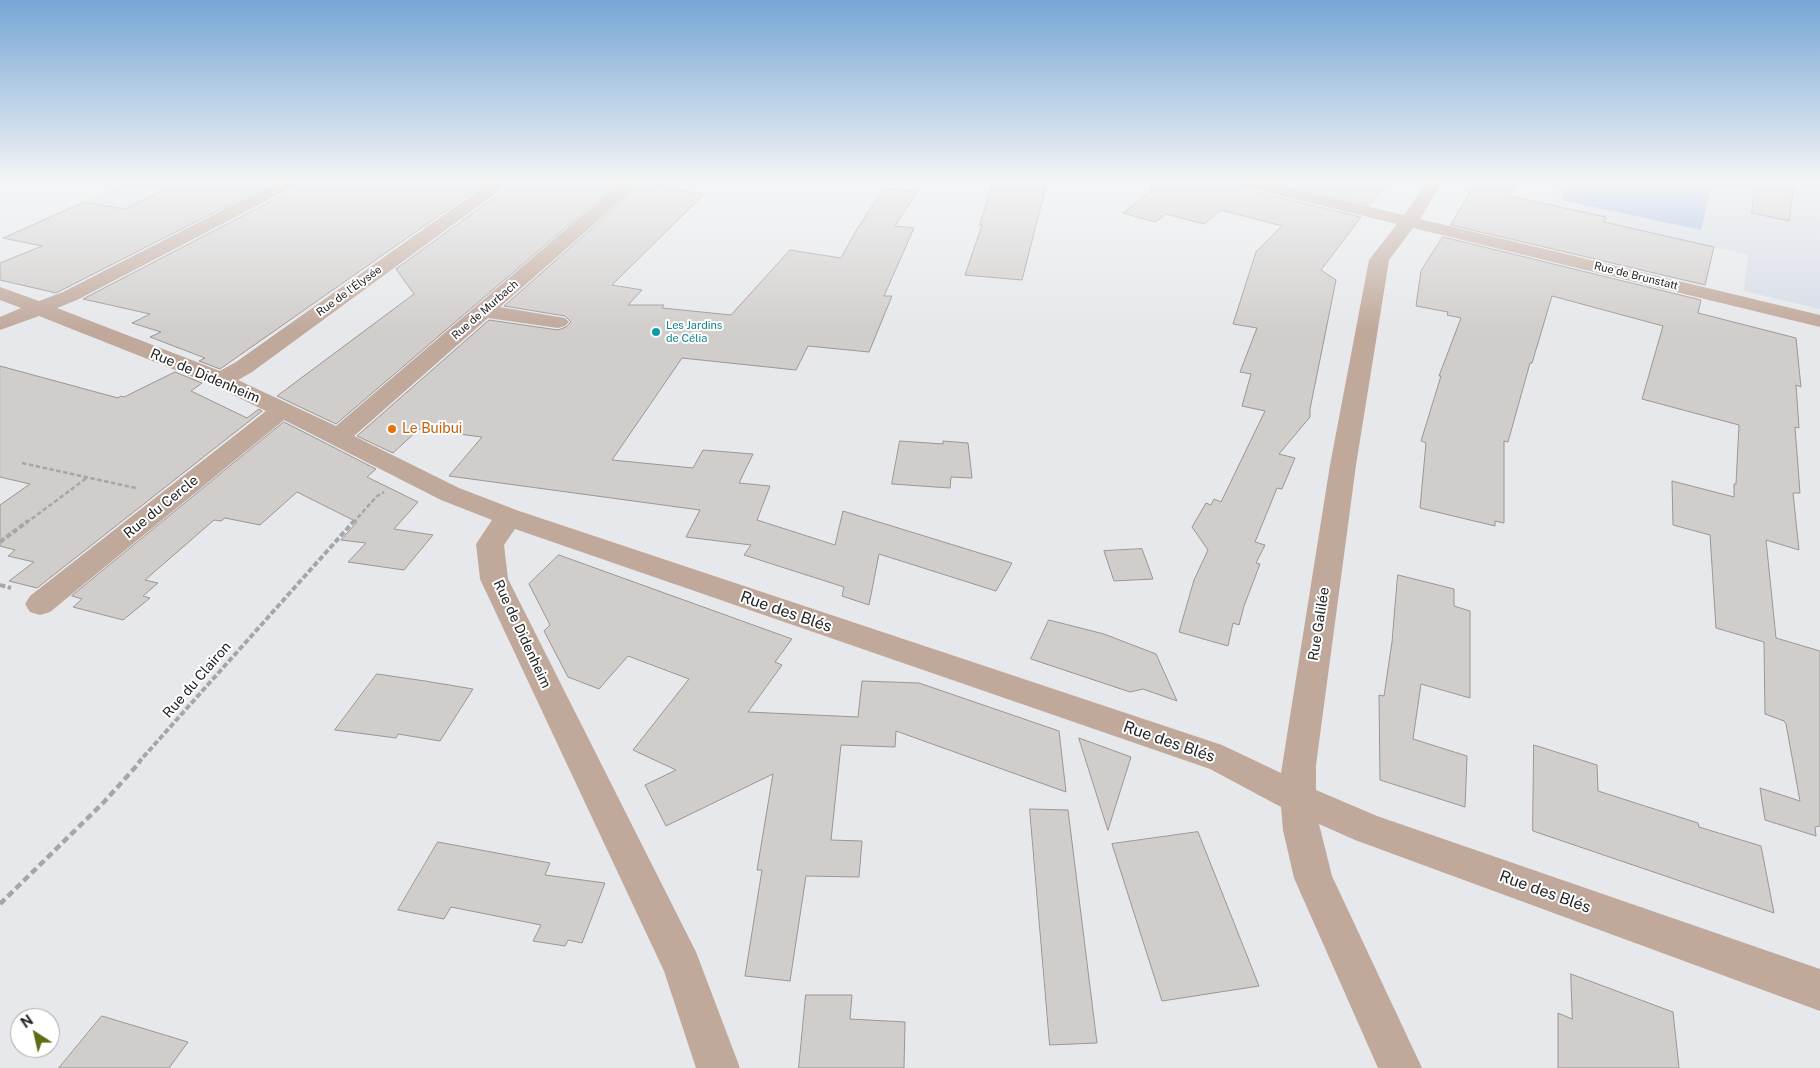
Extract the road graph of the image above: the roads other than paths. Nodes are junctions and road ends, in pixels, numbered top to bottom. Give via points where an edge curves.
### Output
1 (193, 232) edge
2 (431, 232) edge
3 (575, 232) edge
4 (1401, 232) edge
5 (1458, 232) edge
6 (0, 292) edge
7 (38, 309) junction
8 (484, 311) junction
9 (1820, 321) edge
10 (558, 322) dead end
11 (0, 324) edge
12 (221, 380) junction
13 (282, 410) junction
14 (338, 437) junction
15 (509, 517) junction
16 (40, 604) dead end
17 (1298, 799) junction
18 (1820, 990) edge
19 (718, 1068) edge
20 (1400, 1068) edge

1 - 7 street via 70,296
2 - 12 street, Rue de l'Élysée via 244,367
3 - 8 street, Rue de Murbach
4 - 17 street, Rue Galilée via 1379,260 1303,733
5 - 9 street, Rue de Brunstatt
6 - 7 street, Rue de Didenheim
7 - 11 street
7 - 12 street, Rue de Didenheim
8 - 10 street
8 - 14 street, Rue de Murbach
12 - 13 street, Rue de Didenheim
13 - 14 street, Rue de Didenheim
13 - 16 street, Rue du Cercle
14 - 15 street, Rue de Didenheim via 450,494
15 - 17 street, Rue des Blés via 1222,759
15 - 19 street, Rue de Didenheim via 490,544 494,579 682,966
17 - 18 street, Rue des Blés via 1368,829
17 - 20 street, Rue Galilée via 1301,830 1313,878

